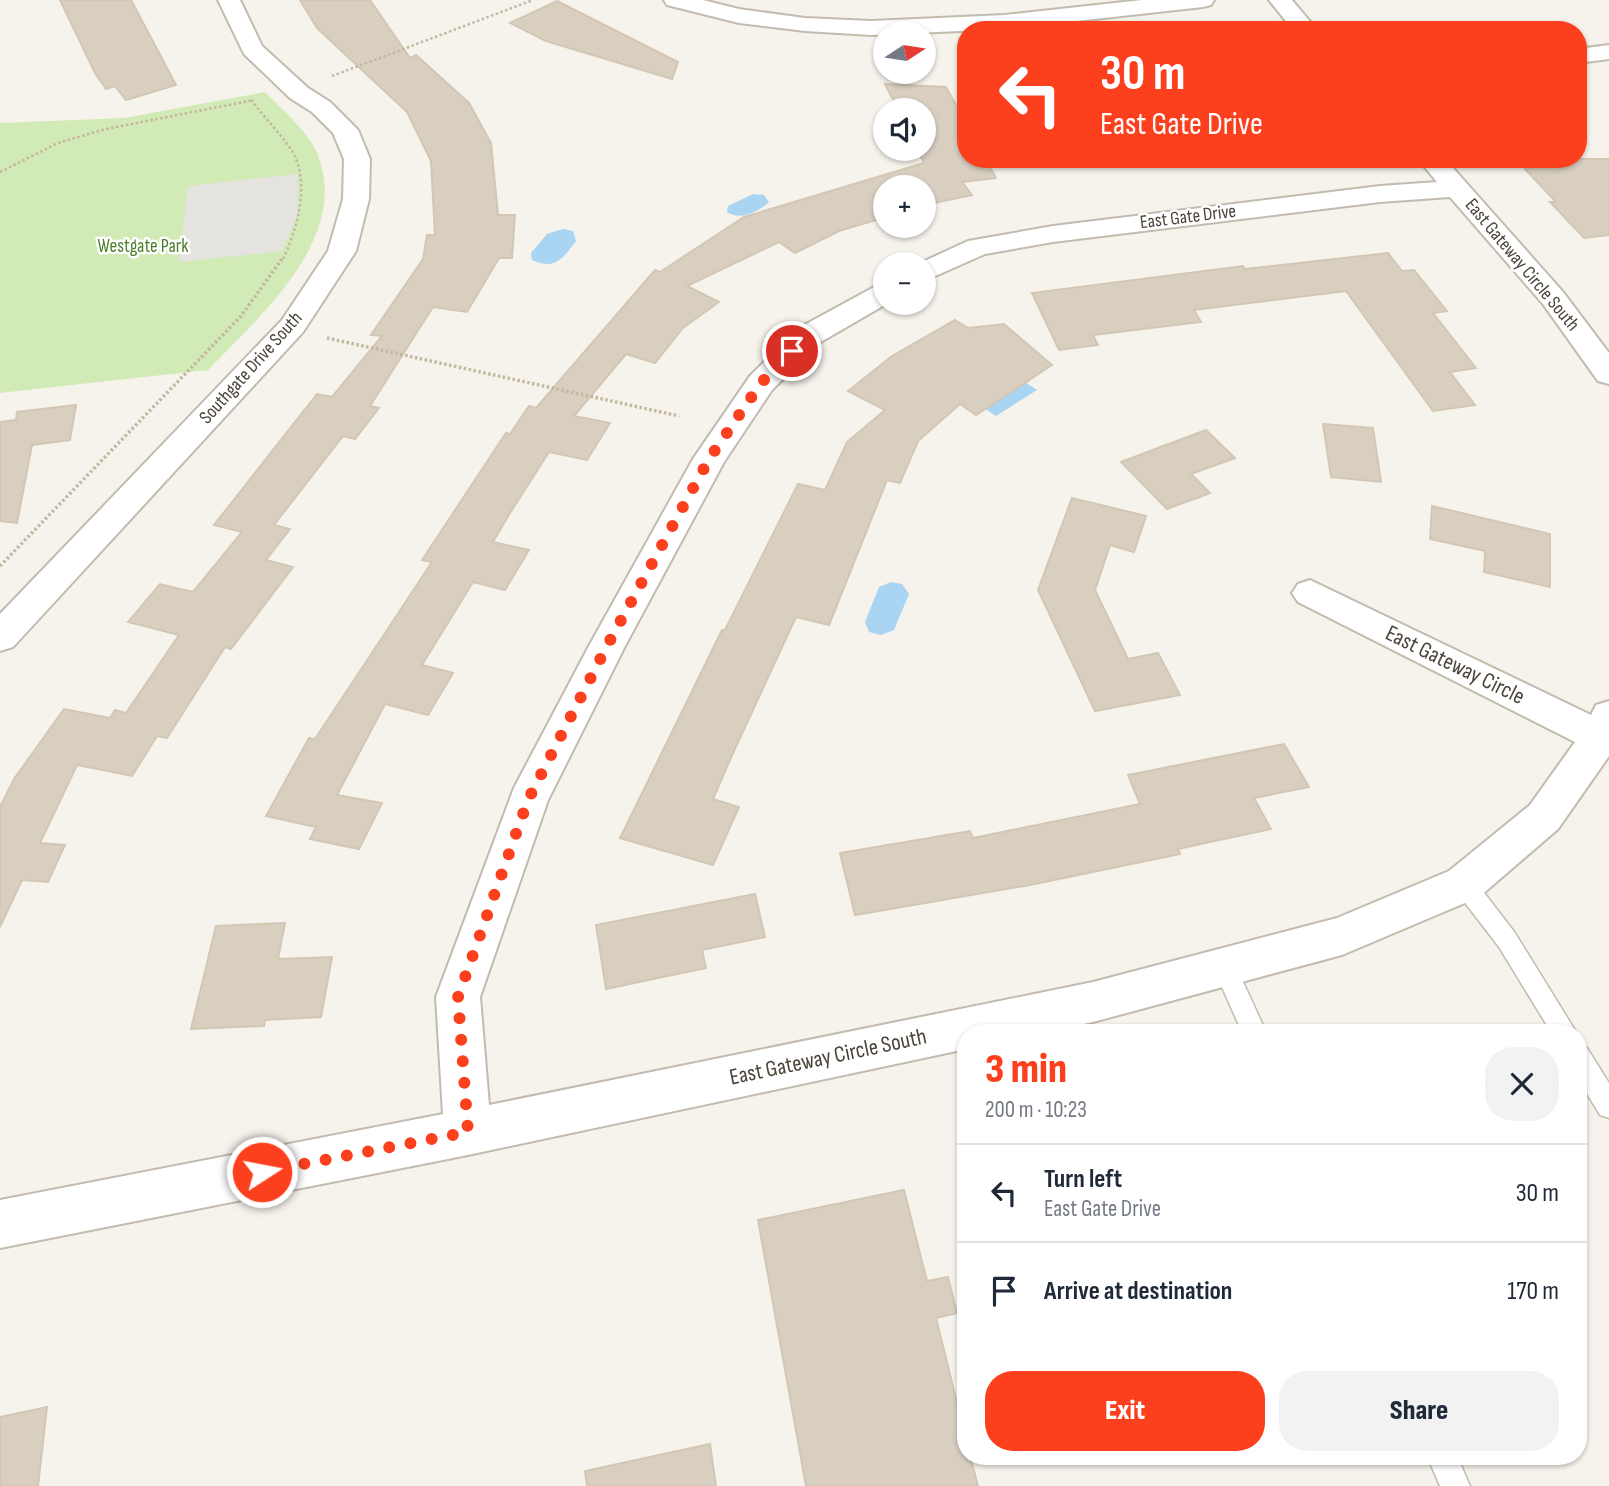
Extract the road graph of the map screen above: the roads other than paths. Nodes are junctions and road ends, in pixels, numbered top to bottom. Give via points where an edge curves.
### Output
1 (229, 0) edge
2 (675, 0) edge
3 (1203, 0) edge
4 (1280, 0) edge
5 (977, 21) edge
6 (1298, 21) edge
7 (957, 23) edge
8 (1609, 52) edge
9 (1587, 55) edge
10 (1439, 168) edge
11 (1458, 189) junction
12 (936, 266) edge
13 (873, 299) edge
14 (1609, 374) edge
15 (1310, 593) dead end
16 (0, 637) edge
17 (1606, 731) edge
18 (1464, 884) junction
19 (1225, 967) junction
20 (987, 1024) edge
21 (1250, 1024) edge
22 (1559, 1024) edge
23 (957, 1030) edge
24 (1587, 1070) edge
25 (1609, 1105) edge
26 (468, 1132) junction
27 (0, 1224) edge
28 (1446, 1465) edge
29 (1455, 1486) edge

1 - 16 street, Southgate Drive South via 252,49 345,130 357,159 356,199 342,251 293,327
2 - 7 street via 773,20 913,27
3 - 5 street
4 - 6 street
8 - 9 street
10 - 11 street, East Gateway Circle South
11 - 12 street, East Gate Drive via 1368,195 1053,234 978,247
11 - 14 street, East Gateway Circle South via 1553,298
13 - 26 street via 808,336 761,383 709,459 528,800 458,997
15 - 17 street, East Gateway Circle
17 - 18 street, East Gateway Circle South via 1544,817
18 - 19 street, East Gateway Circle South via 1342,936
18 - 22 lane via 1507,940
19 - 20 street, East Gateway Circle South
19 - 21 lane
23 - 26 street, East Gateway Circle South
24 - 25 lane
26 - 27 street, East Gateway Circle South
28 - 29 lane

